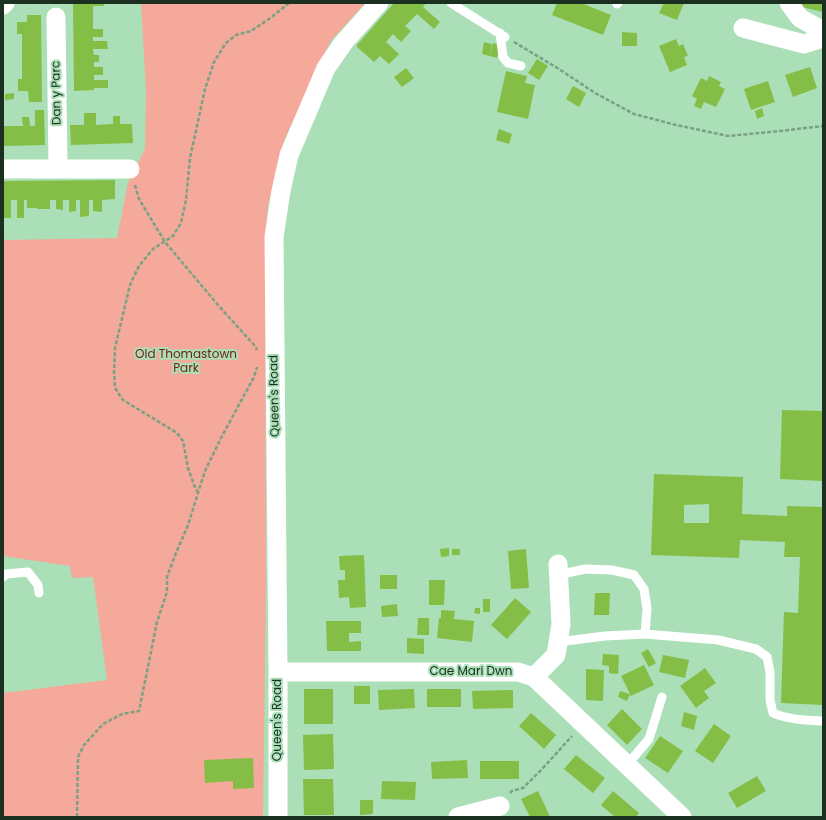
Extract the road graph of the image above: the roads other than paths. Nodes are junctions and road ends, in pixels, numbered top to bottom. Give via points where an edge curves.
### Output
1 (379, 3) edge
2 (451, 3) edge
3 (789, 3) edge
4 (56, 17) dead end
5 (743, 28) dead end
6 (823, 31) edge
7 (823, 38) edge
8 (521, 66) dead end
9 (58, 168) junction
10 (3, 169) edge
11 (130, 169) road end
12 (558, 570) joint
13 (3, 577) edge
14 (39, 593) dead end
15 (645, 634) junction
16 (558, 642) junction
17 (278, 672) junction
18 (534, 677) junction
19 (662, 697) dead end
20 (823, 721) edge
21 (627, 765) junction
22 (500, 806) road end
23 (278, 817) edge
24 (458, 817) edge
25 (682, 817) edge

1 - 17 street, Queen's Road via 344,42 326,68 289,155 274,237 264,355
2 - 8 lane via 503,35 503,57 508,63
3 - 6 street via 800,18
4 - 9 street, Dan y Parc
5 - 7 street via 804,44
9 - 10 street
9 - 11 street
12 - 15 lane via 612,570 634,575 644,590
12 - 16 street via 561,624
13 - 14 lane via 6,574 28,572 38,585
15 - 16 lane
15 - 20 lane via 718,640 756,649 768,657 773,713 782,717
16 - 18 street via 556,655
17 - 18 street, Cae Mari Dwn via 518,672
17 - 23 street, Queen's Road
18 - 21 street, Cae Mari Dwn
19 - 21 lane via 650,739
21 - 25 street, Cae Mari Dwn
22 - 24 street

